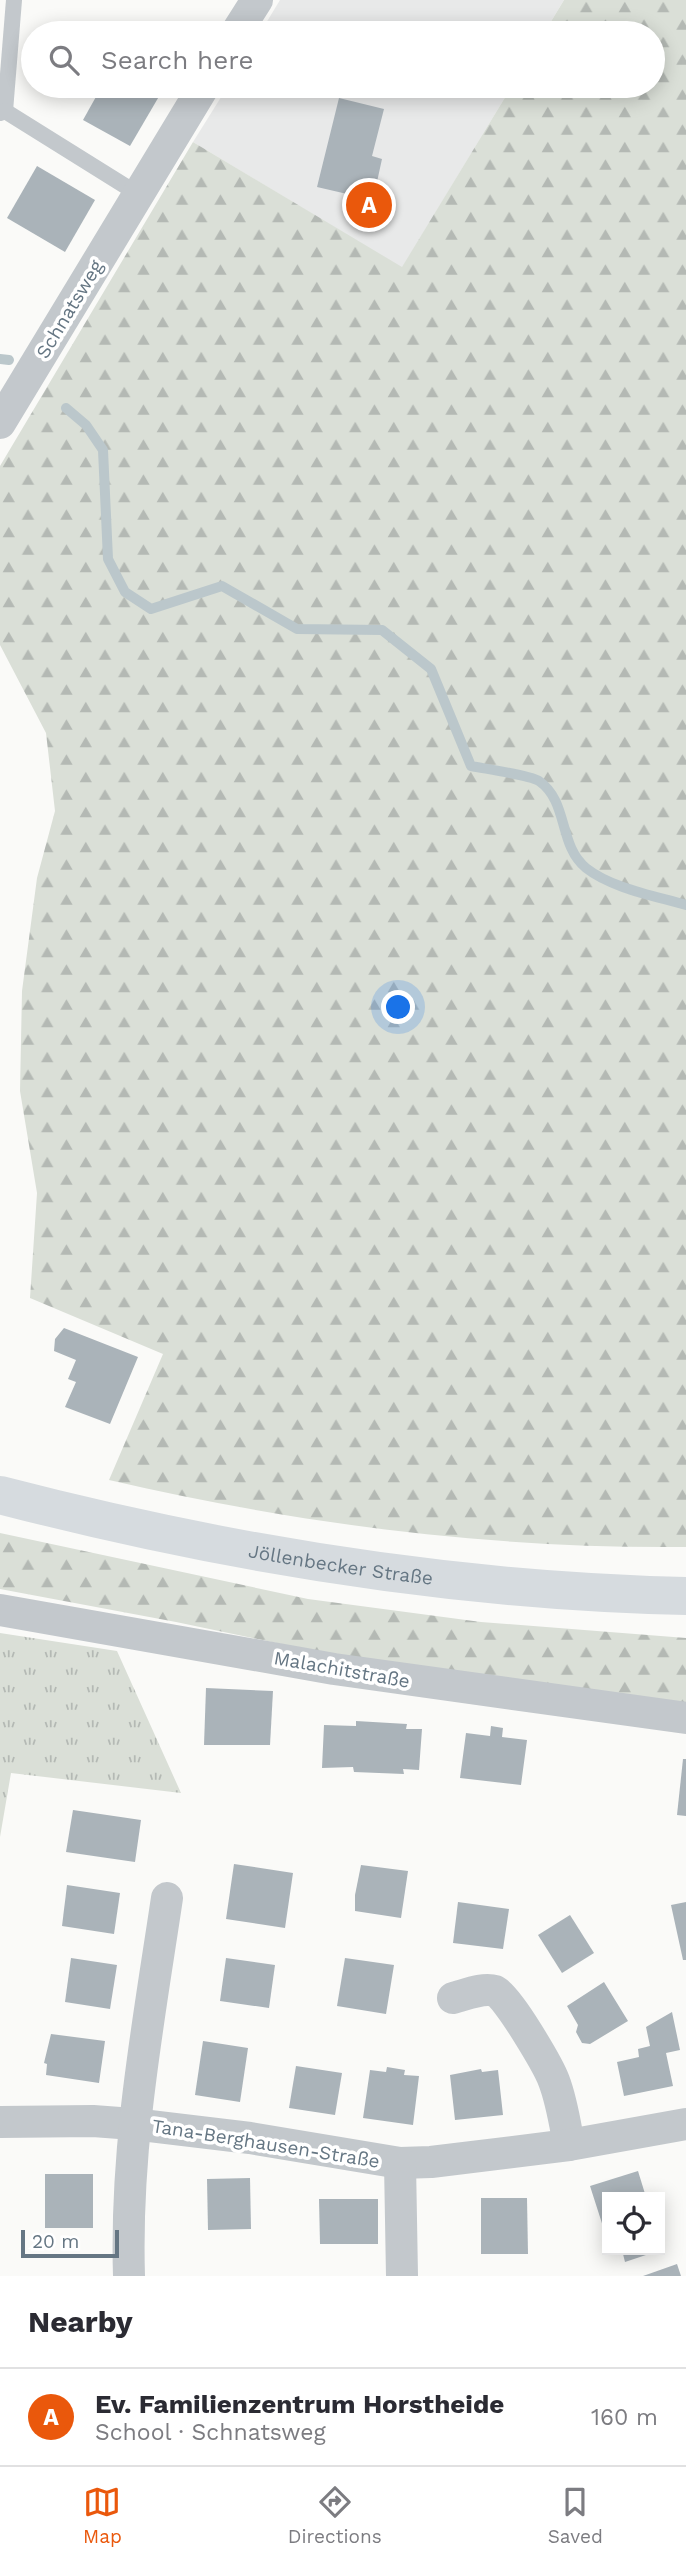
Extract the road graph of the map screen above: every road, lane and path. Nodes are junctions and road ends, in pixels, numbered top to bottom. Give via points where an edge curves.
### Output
1 (14, 0) edge
2 (257, 0) edge
3 (244, 21) edge
4 (197, 98) edge
5 (3, 112) edge
6 (138, 194) junction
7 (0, 423) edge
8 (0, 1495) edge
9 (686, 1596) edge
10 (0, 1610) edge
11 (686, 1718) edge
12 (167, 1898) dead end
13 (453, 1998) dead end
14 (0, 2122) edge
15 (133, 2124) junction
16 (684, 2131) edge
17 (569, 2145) junction
18 (400, 2164) junction
19 (129, 2276) edge
20 (402, 2276) edge

1 - 5 lane
2 - 3 street
4 - 6 street, Schnatsweg
5 - 6 lane
6 - 7 street, Schnatsweg
8 - 9 main road, Jöllenbecker Straße via 98,1521 352,1567 496,1585
10 - 11 street, Malachitstraße via 347,1671
12 - 15 street, Tana-Berghausen-Straße
13 - 17 street via 482,1990 496,1991 508,2001 554,2079
14 - 15 street, Tana-Berghausen-Straße
15 - 18 street, Tana-Berghausen-Straße
15 - 19 street
16 - 17 street, Tana-Berghausen-Straße
17 - 18 street, Tana-Berghausen-Straße
18 - 20 street, Tana-Berghausen-Straße

